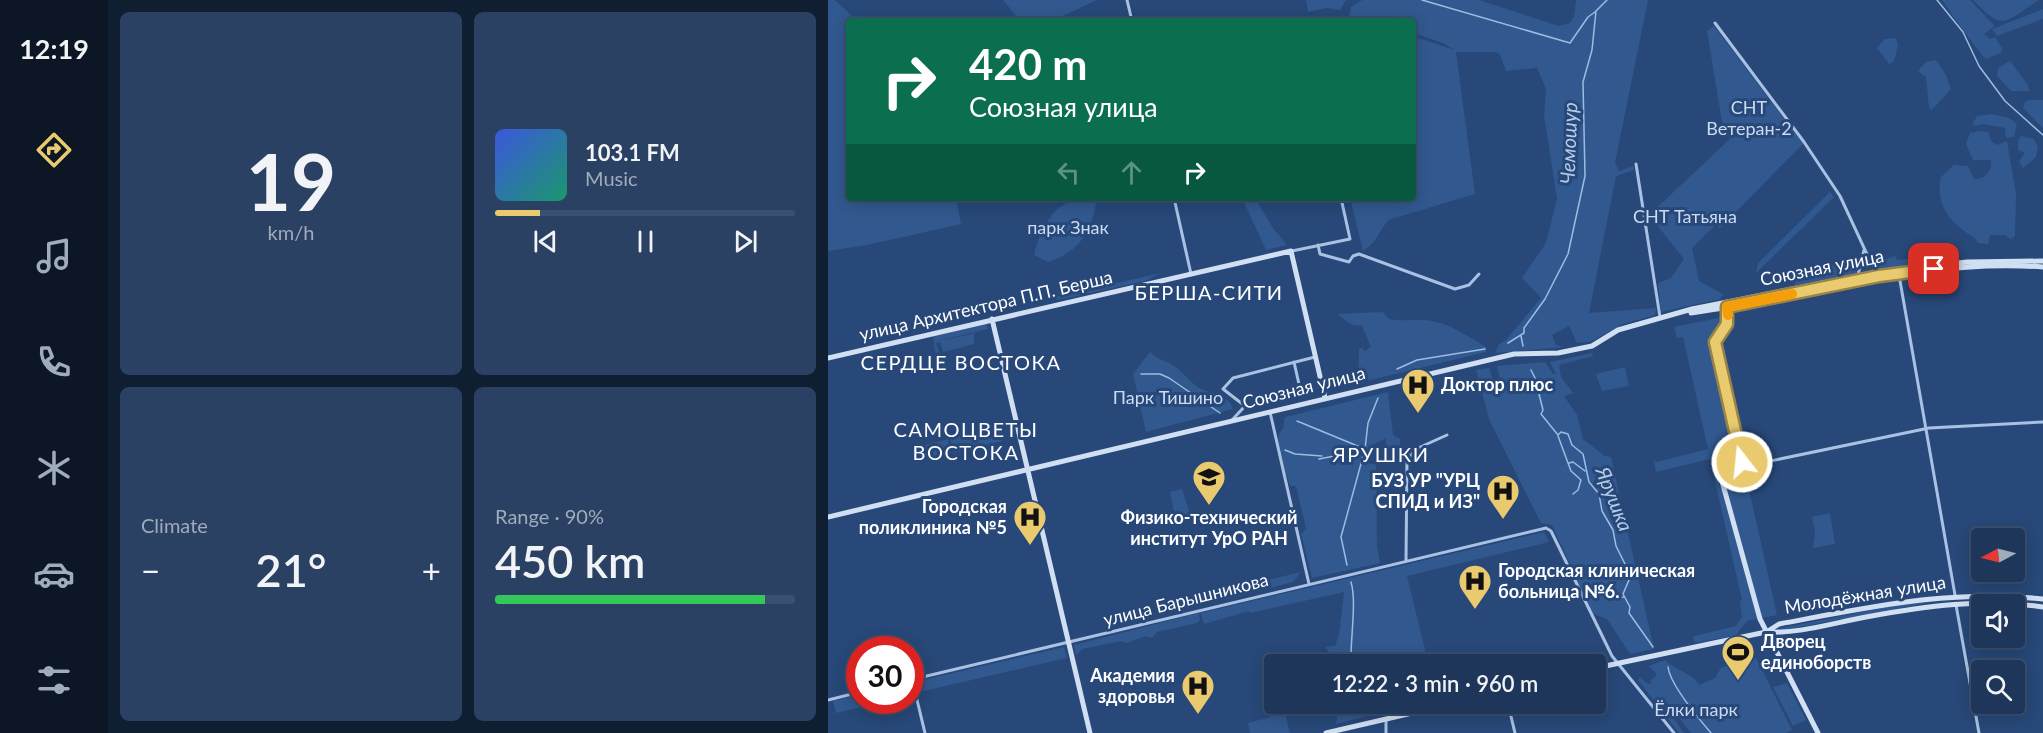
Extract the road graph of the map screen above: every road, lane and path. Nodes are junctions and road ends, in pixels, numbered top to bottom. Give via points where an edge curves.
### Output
1 (1127, 0) edge
2 (1131, 18) edge
3 (1715, 23) dead end
4 (1636, 164) dead end
5 (1175, 201) edge
6 (1342, 201) edge
7 (1318, 245) junction
8 (1864, 248) junction
9 (1290, 251) junction
10 (2043, 261) edge
11 (2043, 267) edge
12 (1919, 268) junction
13 (1899, 273) junction
14 (1191, 274) junction
15 (1479, 274) dead end
16 (1879, 274) junction
17 (1858, 276) junction
18 (1727, 307) junction
19 (1693, 311) junction
20 (1660, 318) junction
21 (992, 319) junction
22 (1315, 357) junction
23 (828, 358) edge
24 (1294, 362) junction
25 (1325, 398) junction
26 (1245, 406) junction
27 (1270, 412) junction
28 (1230, 422) junction
29 (2043, 422) edge
30 (1926, 429) junction
31 (1447, 435) dead end
32 (1737, 446) junction
33 (1028, 469) junction
34 (828, 517) edge
35 (1406, 561) junction
36 (1309, 584) junction
37 (1955, 595) junction
38 (2043, 599) edge
39 (1956, 603) junction
40 (2043, 607) edge
41 (1766, 632) junction
42 (1068, 642) junction
43 (1612, 656) junction
44 (1619, 663) junction
45 (1606, 666) joint
46 (924, 677) edge
47 (846, 695) edge
48 (828, 699) edge
49 (920, 714) edge
50 (1408, 714) edge
51 (1510, 714) edge
52 (1386, 719) junction
53 (925, 733) edge
54 (1090, 733) edge
55 (1326, 733) edge
56 (1386, 733) edge
57 (1515, 733) edge
58 (1674, 733) edge
59 (1818, 733) edge
60 (1979, 733) edge

1 - 2 street
3 - 8 street via 1840,196
4 - 20 street
5 - 14 street
6 - 7 street via 1350,239
7 - 9 street
7 - 15 street via 1320,254 1343,262 1359,254 1455,289 1469,285
8 - 16 street
8 - 17 street
9 - 14 main road, улица Архитектора П.П. Берша
9 - 22 main road
10 - 12 main road, Союзная улица via 1967,262
11 - 12 main road, Союзная улица
12 - 13 main road, Союзная улица
12 - 16 main road, Союзная улица
13 - 16 main road, Союзная улица
13 - 30 street
14 - 21 main road, улица Архитектора П.П. Берша
16 - 17 main road, Союзная улица
16 - 18 main road, Союзная улица
17 - 19 main road, Союзная улица
18 - 19 main road, Союзная улица
18 - 32 main road via 1727,324 1715,342
19 - 20 main road, Союзная улица
20 - 25 main road, Союзная улица via 1618,330 1592,346 1558,353 1514,354
21 - 23 main road, улица Архитектора П.П. Берша
21 - 33 main road
22 - 24 street
22 - 25 main road
24 - 26 street via 1301,393
24 - 26 street via 1233,378 1223,389
25 - 27 main road, Союзная улица
26 - 28 street
27 - 28 main road, Союзная улица
27 - 36 street
28 - 33 main road, Союзная улица
29 - 30 street
30 - 32 street via 1751,465 1740,459
30 - 37 street
31 - 35 street via 1416,449 1407,460
32 - 41 main road via 1722,481
33 - 34 main road, Союзная улица
33 - 42 main road
35 - 36 street, улица Барышникова
35 - 43 street, улица Барышникова via 1548,528
36 - 42 street, улица Барышникова
37 - 38 main road, Молодёжная улица
37 - 39 main road
37 - 41 main road, Молодёжная улица via 1906,600 1779,624
39 - 40 main road, Молодёжная улица
39 - 41 main road, Молодёжная улица via 1781,633
39 - 60 street
41 - 44 main road, Молодёжная улица
41 - 59 main road
42 - 46 street, улица Барышникова
42 - 54 main road
43 - 44 street
43 - 45 street
44 - 45 main road, Молодёжная улица
44 - 58 street
47 - 48 street
49 - 53 street
50 - 52 main road
51 - 57 street
52 - 55 main road
52 - 56 street

